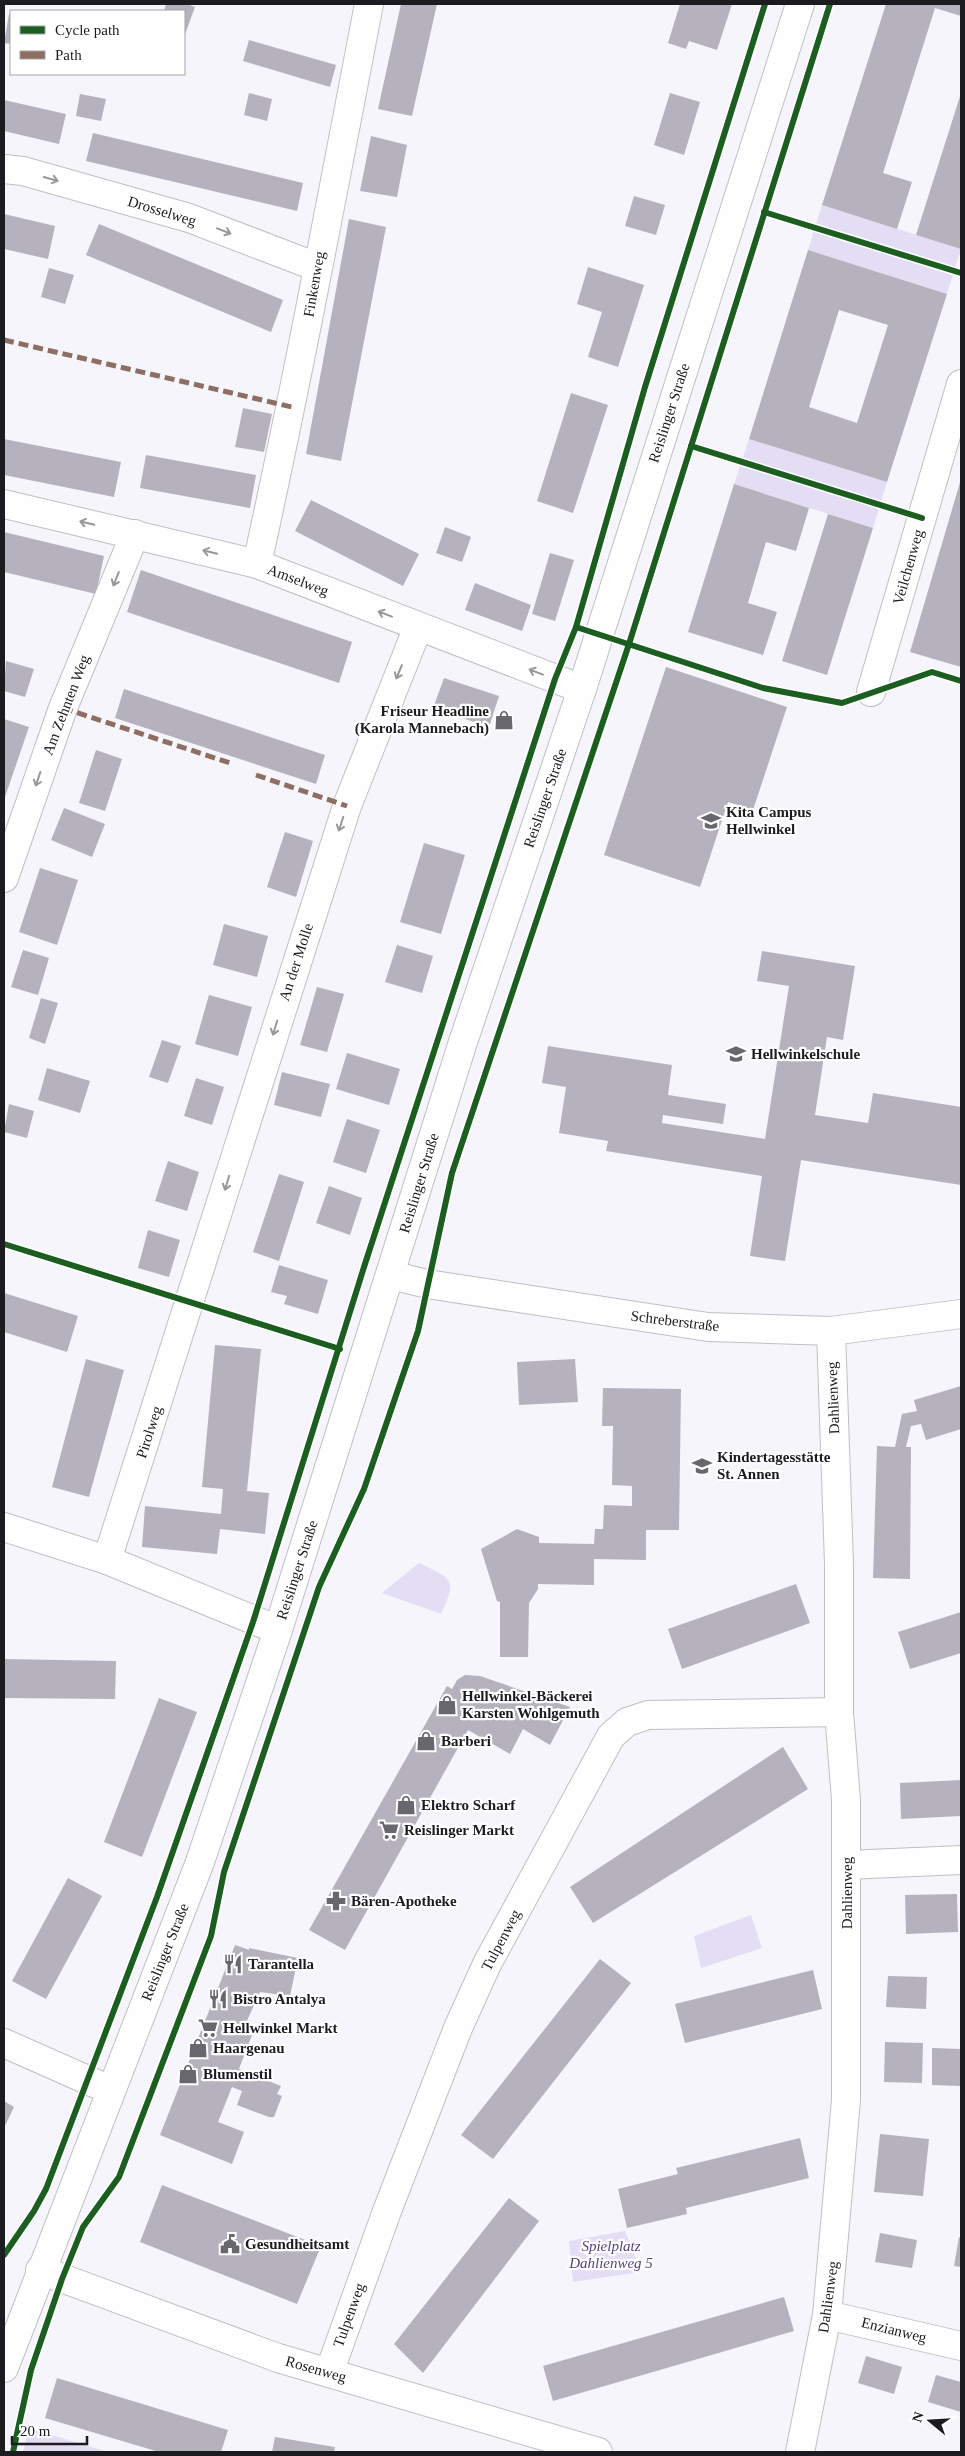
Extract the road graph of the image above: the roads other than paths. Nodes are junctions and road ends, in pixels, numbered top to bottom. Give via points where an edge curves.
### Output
1 (369, 4) edge
2 (800, 4) edge
3 (4, 169) edge
4 (317, 267) junction
5 (961, 384) edge
6 (4, 504) edge
7 (135, 534) junction
8 (257, 564) junction
9 (418, 627) junction
10 (582, 689) junction
11 (872, 692) dead end
12 (4, 878) edge
13 (391, 1275) junction
14 (190, 1303) joint
15 (961, 1314) edge
16 (831, 1331) junction
17 (4, 1527) edge
18 (107, 1560) junction
19 (278, 1630) junction
20 (839, 1712) junction
21 (961, 1860) edge
22 (847, 1865) junction
23 (4, 2043) edge
24 (110, 2090) junction
25 (40, 2270) junction
26 (827, 2315) junction
27 (961, 2346) edge
28 (5, 2361) edge
29 (329, 2373) junction
30 (598, 2452) edge
31 (800, 2452) edge

1 - 4 street, Finkenweg
2 - 10 street, Reislinger Straße
3 -> 4 street, Drosselweg via 22,171 189,218
4 - 8 street, Finkenweg via 292,407
5 - 11 street, Veilchenweg
7 -> 6 street, Amselweg
8 -> 7 street, Amselweg
7 -> 12 street, Am Zehnten Weg via 63,708
9 -> 8 street, Amselweg
10 -> 9 street, Amselweg
9 -> 14 street, An der Molle via 347,806
10 - 13 street, Reislinger Straße via 468,1027
13 - 16 street, Schreberstraße via 427,1284 708,1327
13 - 19 street, Reislinger Straße
14 - 18 street, Pirolweg
15 - 16 street, Schreberstraße
16 - 20 street, Dahlienweg via 839,1564
17 - 18 street
18 - 19 street
19 - 24 street, Reislinger Straße via 200,1862
20 - 22 street, Dahlienweg
20 - 29 street, Tulpenweg via 648,1716 628,1722 611,1736 487,1964 458,2028
21 - 22 street
22 - 26 street, Dahlienweg via 846,2100
23 - 24 street
24 - 25 street, Reislinger Straße
25 - 28 street, Reislinger Straße
25 - 29 street, Rosenweg via 278,2358
26 - 27 street, Enzianweg
26 - 31 street, Dahlienweg
29 - 30 street, Rosenweg

